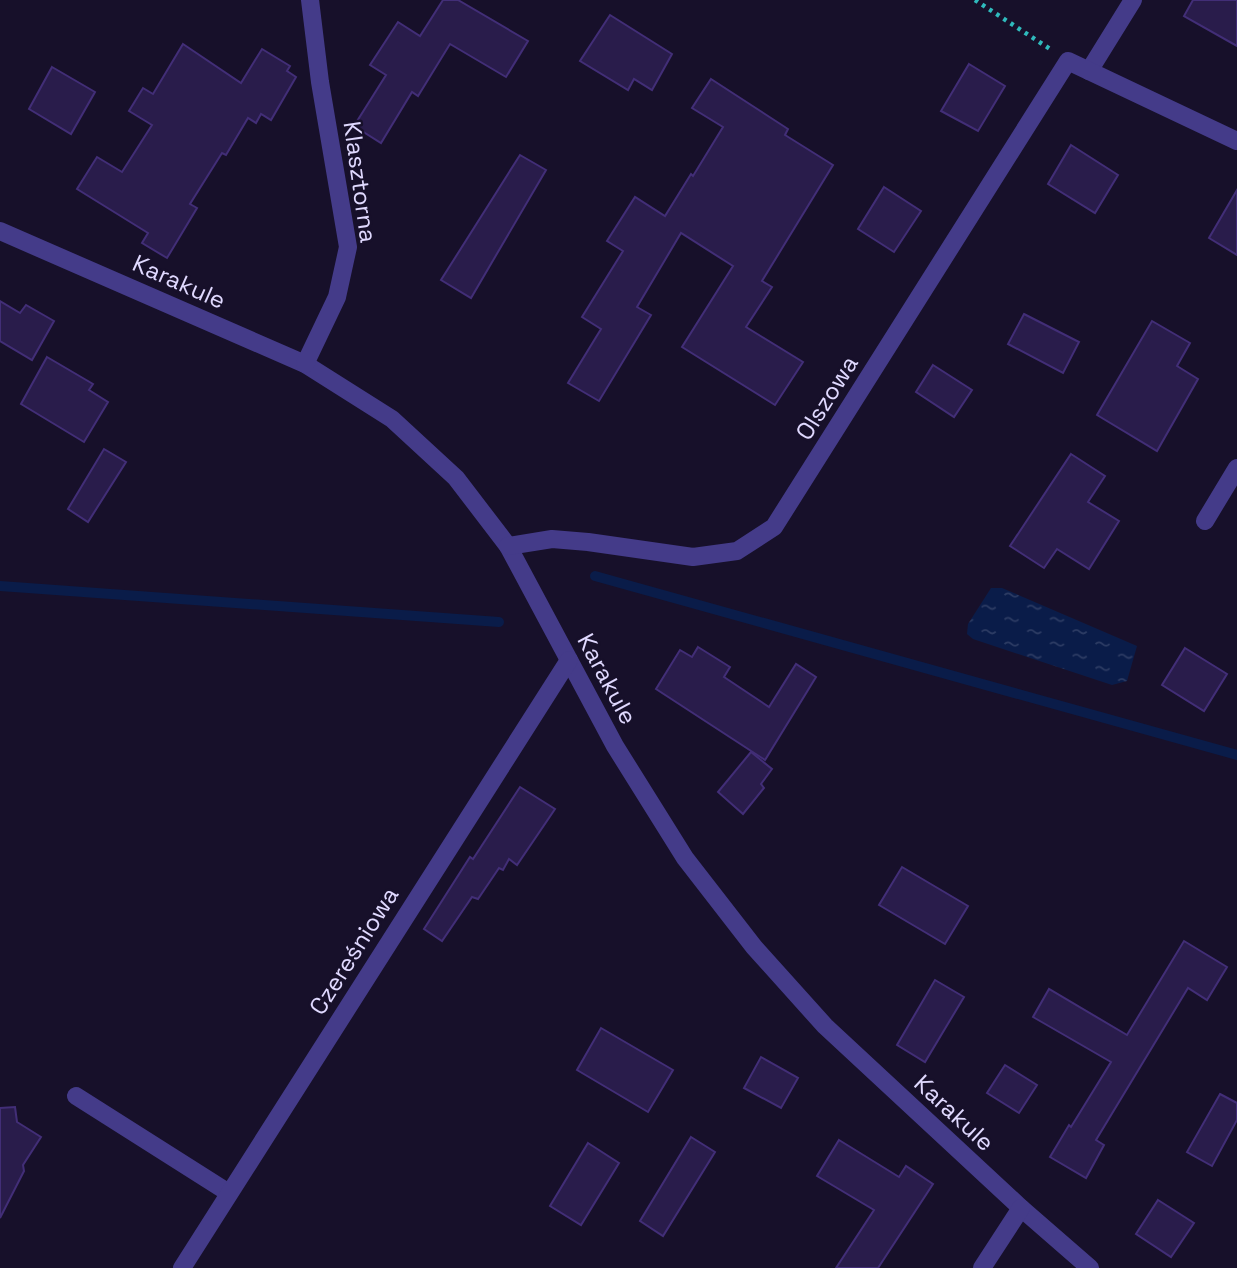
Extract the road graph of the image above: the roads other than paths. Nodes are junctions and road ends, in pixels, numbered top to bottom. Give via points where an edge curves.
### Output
1 (310, 0) edge
2 (1133, 0) edge
3 (1089, 71) junction
4 (1237, 141) edge
5 (0, 231) edge
6 (305, 364) junction
7 (1237, 468) edge
8 (1205, 522) dead end
9 (508, 546) junction
10 (569, 660) junction
11 (76, 1096) dead end
12 (229, 1193) junction
13 (1021, 1208) junction
14 (182, 1268) edge
15 (982, 1268) edge
16 (1090, 1268) edge

1 - 6 street, Klasztorna via 348,247 337,297
2 - 3 street
3 - 4 street
3 - 9 street, Olszowa via 1068,61 774,527 737,551 693,557 552,539
5 - 6 street, Karakule
6 - 9 street, Karakule via 392,419 456,478
7 - 8 street
9 - 10 street, Karakule
10 - 12 street, Czereśniowa
10 - 13 street, Karakule via 615,746 685,858 754,947 825,1026
11 - 12 street
12 - 14 street, Czereśniowa
13 - 15 street
13 - 16 street, Karakule

